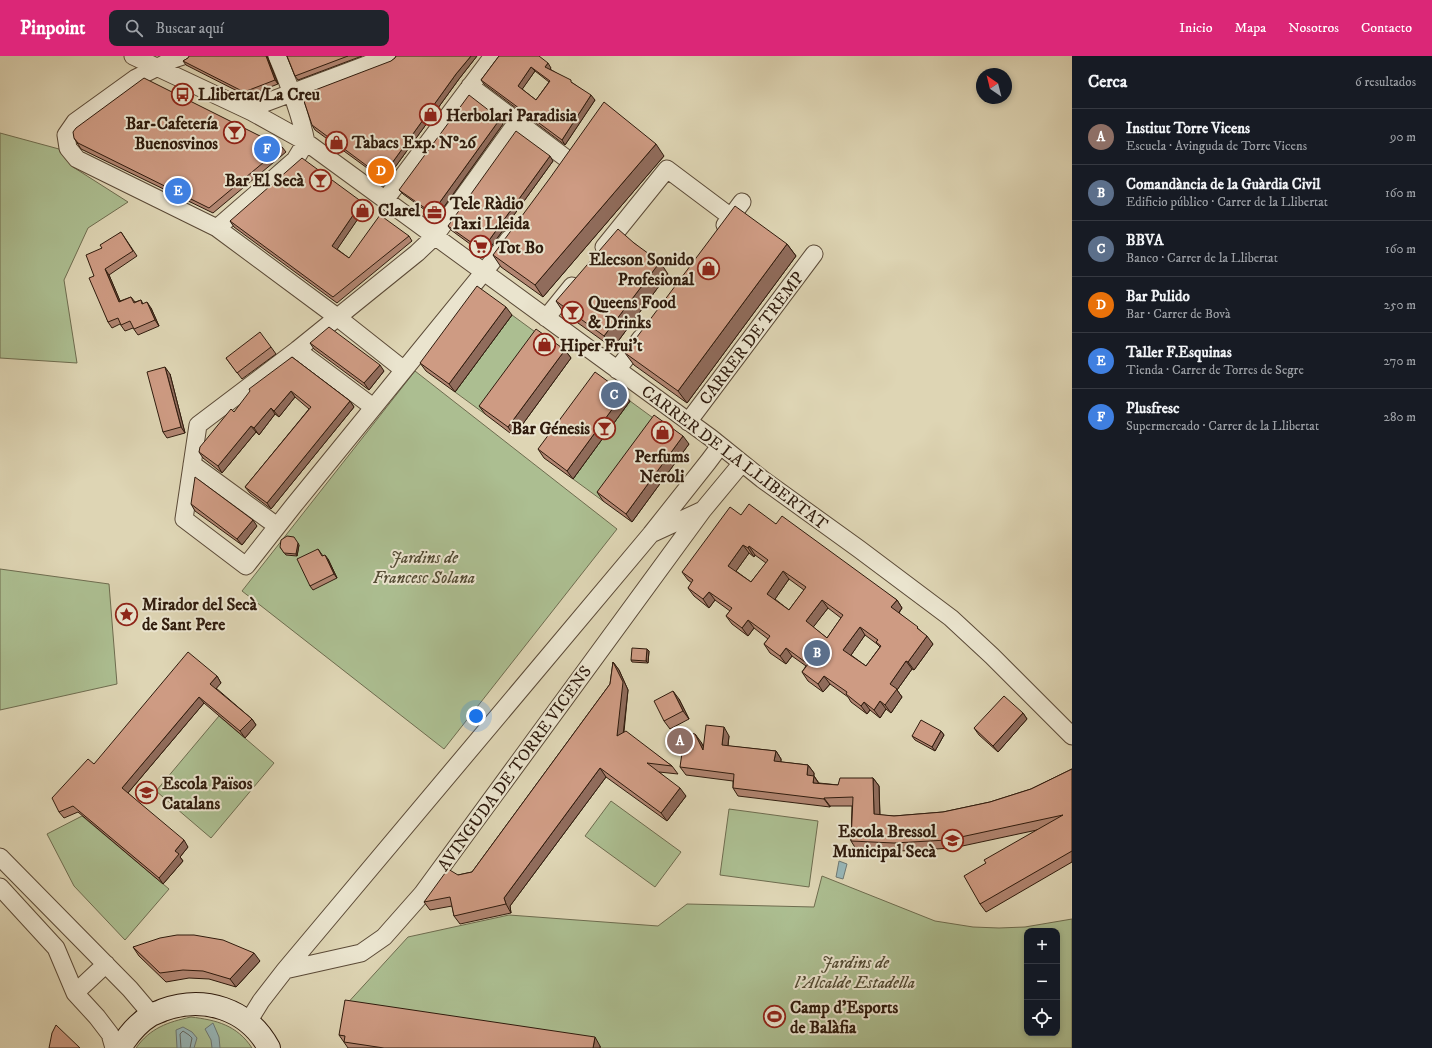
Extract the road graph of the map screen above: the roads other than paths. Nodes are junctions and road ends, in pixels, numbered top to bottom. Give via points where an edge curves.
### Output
1 (133, 56) edge
2 (183, 56) edge
3 (277, 56) edge
4 (390, 56) edge
5 (493, 56) edge
6 (157, 67) junction
7 (470, 86) junction
8 (292, 93) junction
9 (252, 112) junction
10 (517, 122) junction
11 (306, 142) junction
12 (567, 159) edge
13 (385, 200) junction
14 (742, 202) dead end
15 (731, 217) junction
16 (518, 226) edge
17 (217, 228) junction
18 (717, 235) edge
19 (435, 236) junction
20 (814, 254) dead end
21 (483, 272) junction
22 (337, 317) junction
23 (546, 318) junction
24 (652, 323) edge
25 (297, 350) junction
26 (404, 370) junction
27 (617, 370) junction
28 (373, 407) junction
29 (688, 422) junction
30 (720, 446) junction
31 (742, 463) junction
32 (192, 464) junction
33 (703, 510) junction
34 (277, 526) junction
35 (651, 534) junction
36 (1072, 736) edge
37 (0, 857) edge
38 (0, 887) edge
39 (106, 964) junction
40 (285, 970) junction
41 (75, 993) junction
42 (152, 1015) junction
43 (248, 1022) junction
44 (114, 1048) edge
45 (120, 1048) edge
46 (269, 1048) edge

1 - 6 street, CARRER DE LA LLIBERTAT
2 - 6 street
3 - 8 street
4 - 8 street
5 - 7 street
6 - 9 street, CARRER DE LA LLIBERTAT
6 - 17 street via 136,78 75,122 66,135 68,148 77,159
7 - 10 street
7 - 13 street
8 - 9 street via 262,104
8 - 11 street
9 - 11 street, CARRER DE LA LLIBERTAT
10 - 12 street
10 - 19 street
11 - 13 street, CARRER DE LA LLIBERTAT
11 - 17 street via 295,160
13 - 19 street, CARRER DE LA LLIBERTAT
14 - 15 street
15 - 18 street
15 - 23 street via 667,169
16 - 21 street
17 - 22 street
19 - 21 street, CARRER DE LA LLIBERTAT
19 - 22 street via 418,253
20 - 29 street, CARRER DE TREMP
21 - 23 street, CARRER DE LA LLIBERTAT
21 - 26 street
22 - 25 street
22 - 26 street
23 - 27 street, CARRER DE LA LLIBERTAT
24 - 27 street
25 - 28 street
25 - 32 street via 198,425
26 - 28 street
27 - 29 street, CARRER DE LA LLIBERTAT
28 - 34 street
29 - 30 street, CARRER DE LA LLIBERTAT
30 - 31 street, CARRER DE LA LLIBERTAT
30 - 35 street, AVINGUDA DE TORRE VICENS
31 - 33 street, AVINGUDA DE TORRE VICENS
31 - 36 street, CARRER DE LA LLIBERTAT via 951,618
32 - 34 street
32 - 34 street via 184,519 246,566
33 - 35 street, AVINGUDA DE TORRE VICENS
33 - 40 street, AVINGUDA DE TORRE VICENS via 422,894 384,937 361,953
35 - 40 street, AVINGUDA DE TORRE VICENS
37 - 39 street
38 - 41 street via 56,948
39 - 41 street
39 - 42 street
40 - 43 street, AVINGUDA DE TORRE VICENS
41 - 44 street via 110,1034
42 - 43 street via 177,1005 204,1004 229,1011
42 - 45 street via 130,1032
43 - 46 street via 264,1038

